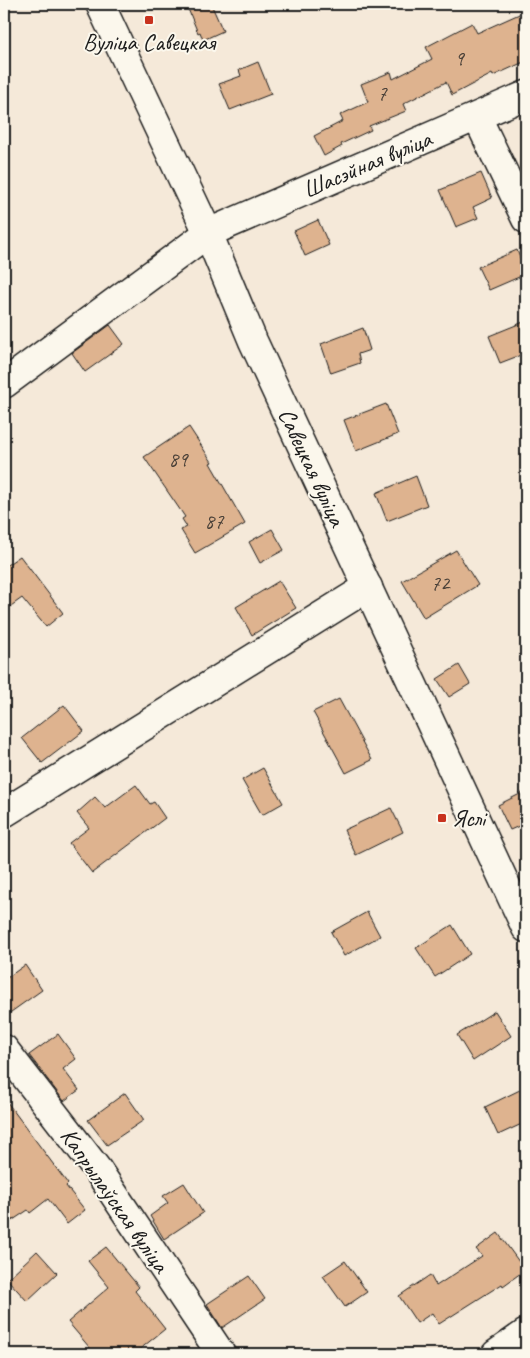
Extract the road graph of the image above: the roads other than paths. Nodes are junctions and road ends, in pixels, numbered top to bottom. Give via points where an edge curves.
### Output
1 (100, 4) edge
2 (526, 94) edge
3 (477, 117) junction
4 (526, 220) edge
5 (208, 233) junction
6 (4, 384) edge
7 (368, 587) junction
8 (4, 813) edge
9 (526, 928) edge
10 (4, 1048) edge
11 (526, 1334) edge
12 (221, 1354) edge
13 (496, 1354) edge

1 - 5 main road, Савецкая вуліца
2 - 3 main road, Шасэйная вуліца
3 - 4 main road
3 - 5 main road, Шасэйная вуліца
5 - 6 main road, Шасэйная вуліца
5 - 7 main road, Савецкая вуліца via 253,341
7 - 8 main road
7 - 9 main road, Савецкая вуліца
10 - 12 main road, Капрылаўская вуліца via 97,1169
11 - 13 main road

